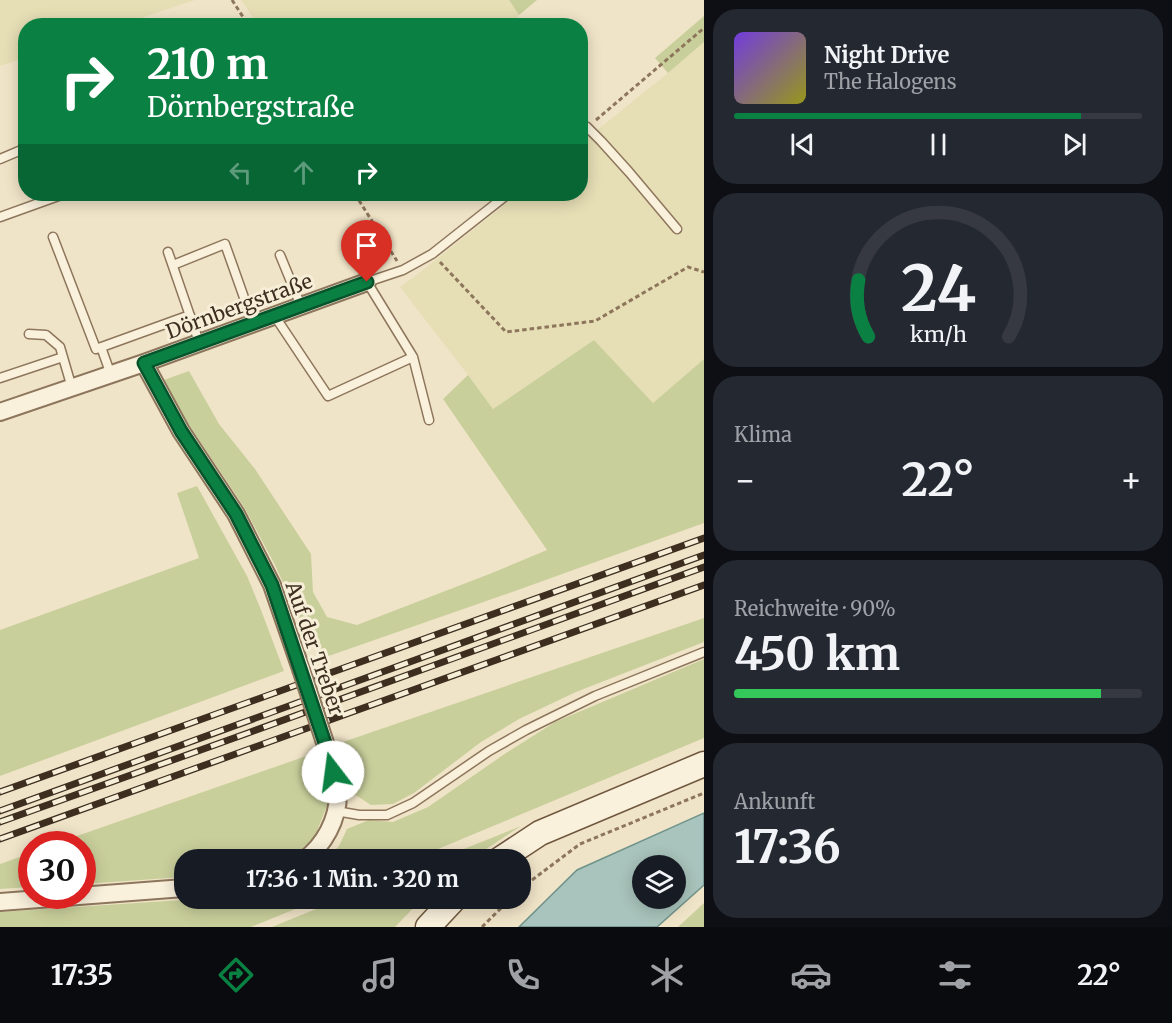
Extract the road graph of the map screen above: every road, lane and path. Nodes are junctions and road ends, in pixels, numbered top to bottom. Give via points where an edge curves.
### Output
1 (232, 0) edge
2 (244, 18) edge
3 (704, 28) edge
4 (588, 127) edge
5 (588, 133) edge
6 (18, 151) edge
7 (0, 159) edge
8 (45, 201) edge
9 (359, 201) edge
10 (499, 201) edge
11 (0, 217) edge
12 (677, 229) dead end
13 (53, 237) dead end
14 (168, 252) dead end
15 (280, 255) dead end
16 (172, 265) junction
17 (446, 269) dead end
18 (403, 270) junction
19 (704, 272) edge
20 (367, 282) junction
21 (301, 306) junction
22 (190, 315) junction
23 (274, 315) junction
24 (254, 323) junction
25 (29, 334) dead end
26 (199, 342) junction
27 (101, 347) junction
28 (63, 357) junction
29 (413, 357) junction
30 (144, 363) junction
31 (111, 375) junction
32 (0, 378) edge
33 (72, 388) junction
34 (0, 412) edge
35 (429, 420) dead end
36 (704, 652) edge
37 (704, 764) edge
38 (704, 793) edge
39 (336, 811) junction
40 (316, 849) edge
41 (516, 849) edge
42 (531, 881) edge
43 (174, 889) edge
44 (0, 902) edge
45 (445, 909) edge
46 (500, 909) edge
47 (428, 927) edge
48 (482, 927) edge

1 - 2 path
3 - 4 path
5 - 12 lane via 601,141
6 - 7 lane
8 - 11 lane
9 - 18 path
10 - 18 lane, Dörnbergstraße via 432,254
13 - 27 lane via 96,349
14 - 16 lane
15 - 21 lane
16 - 22 lane
16 - 24 lane via 225,244
17 - 19 path via 506,332 595,321 688,267
18 - 20 lane, Dörnbergstraße
20 - 21 street, Dörnbergstraße
20 - 29 lane
21 - 23 street, Dörnbergstraße
22 - 26 lane
22 - 27 lane
23 - 24 street, Dörnbergstraße
23 - 29 lane via 328,396
24 - 26 street, Dörnbergstraße
25 - 28 lane via 46,335 60,347
26 - 30 street, Dörnbergstraße
27 - 31 lane
28 - 32 lane
28 - 33 lane
29 - 35 lane
30 - 31 street, Dörnbergstraße
30 - 39 street, Auf der Treber, bridge via 181,431 236,514 272,585 328,752 338,793
31 - 33 street, Dörnbergstraße
33 - 34 street, Dörnbergstraße
36 - 39 lane via 594,696 526,730 413,803 387,815
37 - 41 main road via 540,833
38 - 42 path via 580,844
39 - 40 street, Auf der Treber via 327,837
43 - 44 street
45 - 47 main road
46 - 48 path

